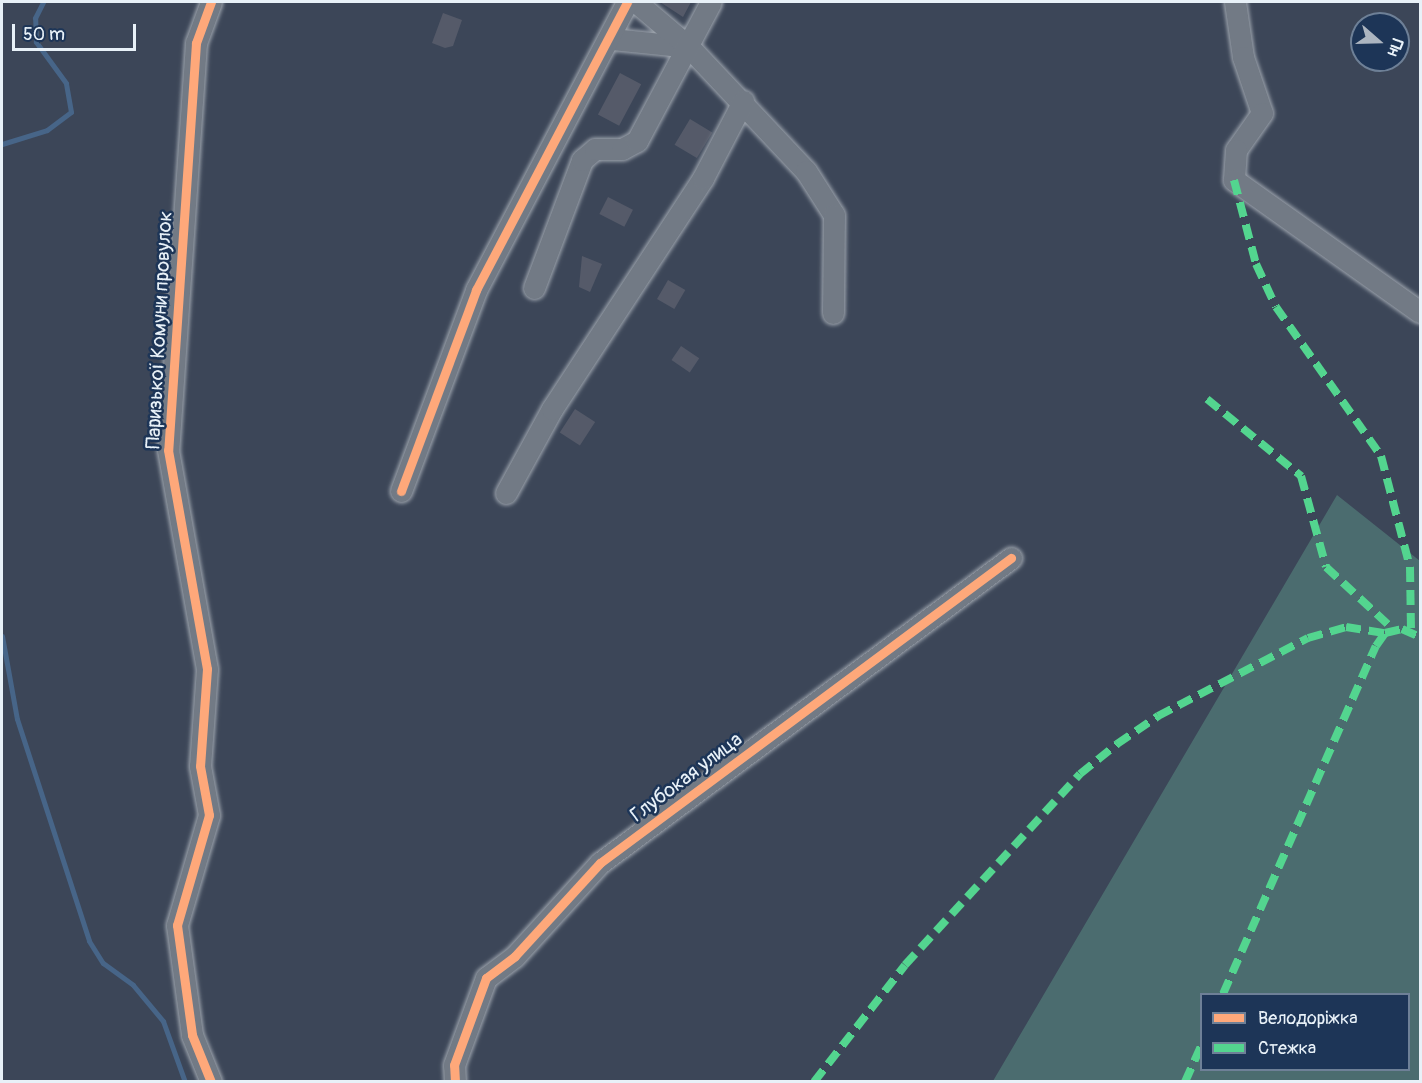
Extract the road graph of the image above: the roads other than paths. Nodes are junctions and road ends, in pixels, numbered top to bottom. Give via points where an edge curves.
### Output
1 (211, 2) edge
2 (627, 2) edge
3 (636, 2) edge
4 (711, 2) edge
5 (1235, 2) edge
6 (612, 39) junction
7 (689, 47) junction
8 (743, 101) junction
9 (534, 288) dead end
10 (1420, 312) edge
11 (833, 313) dead end
12 (401, 491) dead end
13 (506, 493) dead end
14 (1011, 558) dead end
15 (211, 1082) edge
16 (455, 1082) edge

1 - 15 street, Паризької Комуни провулок via 196,43 168,450 207,669 200,766 210,815 177,925 192,1035
2 - 6 street
3 - 7 street
4 - 7 street
5 - 10 street via 1243,57 1262,113 1236,150 1234,180
6 - 7 street
6 - 12 street via 574,98 476,290
7 - 8 street
7 - 9 street via 637,141 621,149 595,149 582,160
8 - 11 street via 806,171 834,215
8 - 13 street via 703,178 552,409
14 - 16 street, Глубокая улица via 600,863 515,956 486,978 454,1065

